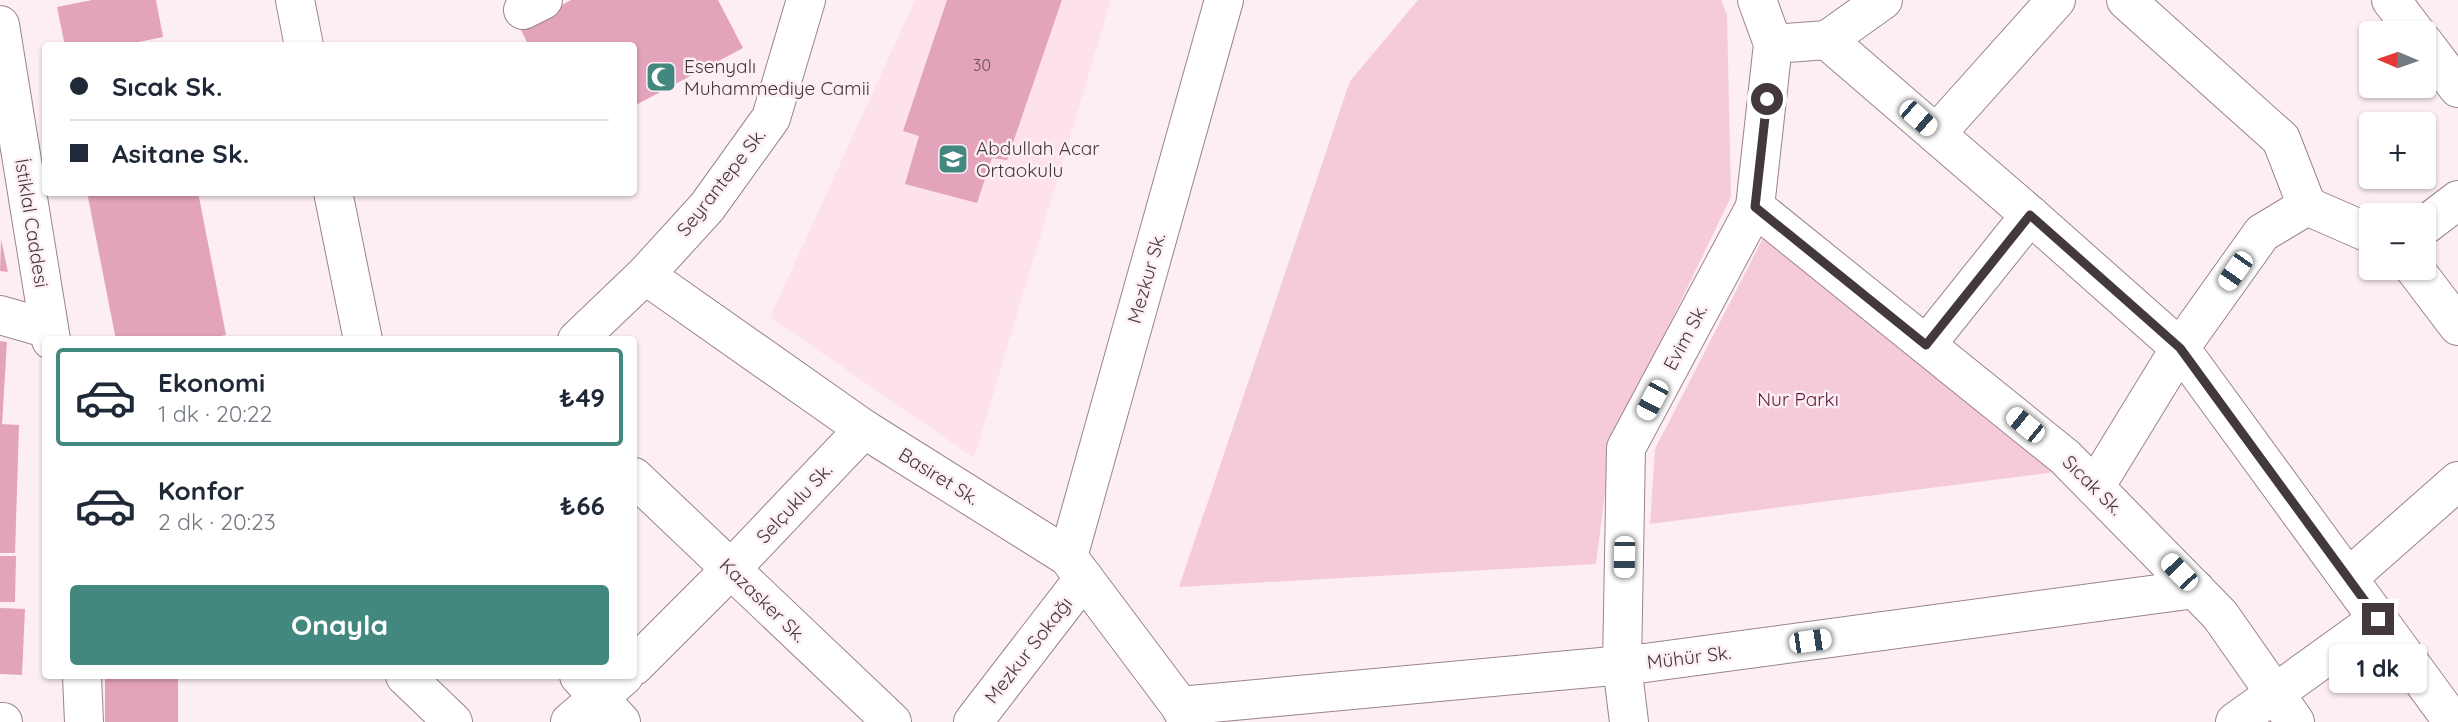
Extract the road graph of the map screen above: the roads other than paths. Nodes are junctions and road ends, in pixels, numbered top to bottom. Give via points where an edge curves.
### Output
1 (295, 0) edge
2 (806, 0) edge
3 (1757, 0) edge
4 (1883, 0) edge
5 (2056, 0) edge
6 (2126, 0) edge
7 (2391, 0) edge
8 (1221, 2) edge
9 (2407, 21) edge
10 (0, 24) edge
11 (1827, 40) junction
12 (303, 42) edge
13 (1773, 44) junction
14 (2436, 59) edge
15 (2458, 88) edge
16 (7, 114) edge
17 (1936, 134) junction
18 (334, 196) edge
19 (2458, 200) edge
20 (2307, 206) junction
21 (1755, 207) junction
22 (2030, 215) junction
23 (2436, 217) edge
24 (2359, 229) edge
25 (645, 275) junction
26 (2423, 280) edge
27 (0, 315) edge
28 (2458, 326) edge
29 (50, 334) edge
30 (362, 336) edge
31 (581, 336) edge
32 (1926, 345) junction
33 (2180, 348) junction
34 (864, 429) junction
35 (637, 480) edge
36 (2458, 481) edge
37 (2095, 487) junction
38 (1076, 567) junction
39 (732, 569) junction
40 (2348, 578) junction
41 (2195, 589) junction
42 (2378, 619) junction
43 (637, 663) edge
44 (1622, 665) junction
45 (82, 679) edge
46 (408, 679) edge
47 (606, 693) edge
48 (2286, 708) edge
49 (1184, 714) edge
50 (84, 722) edge
51 (453, 722) edge
52 (570, 722) edge
53 (892, 722) edge
54 (973, 722) edge
55 (1629, 722) edge
56 (2235, 722) edge
57 (2453, 722) edge

1 - 12 street
2 - 25 street, Seyrantepe Sk. via 771,118 707,207
3 - 13 street
4 - 11 street
5 - 17 street
6 - 20 street via 2281,139
7 - 9 street
8 - 38 street, Mezkur Sk.
10 - 16 street, İstiklal Caddesi
11 - 13 street
11 - 17 street
13 - 21 street
14 - 15 street
16 - 29 street, İstiklal Caddesi
17 - 22 street
18 - 30 street
19 - 23 street
20 - 24 street
20 - 33 street via 2262,233
21 - 32 street, Sıcak Sk.
21 - 44 street, Evim Sk. via 1626,448
22 - 32 street
22 - 33 street
25 - 31 street, Seyrantepe Sk.
25 - 34 street, Basiret Sk.
26 - 28 street
27 - 29 street
32 - 37 street, Sıcak Sk. via 2065,457
33 - 37 street
33 - 40 street
34 - 38 street, Basiret Sk.
34 - 39 street, Selçuklu Sk.
35 - 39 street, Kazasker Sk.
36 - 40 street
37 - 41 street, Sıcak Sk.
38 - 49 street, Basiret Sk.
38 - 54 street, Mezkur Sokağı
39 - 43 street, Selçuklu Sk.
39 - 53 street, Kazasker Sk.
40 - 42 street
41 - 44 street, Mühür Sk.
41 - 48 street, Sıcak Sk. via 2220,615
42 - 48 street
42 - 57 street
44 - 49 street, Mühür Sk.
44 - 55 street, Evim Sk.
45 - 50 street
46 - 51 street
47 - 52 street
48 - 56 street

